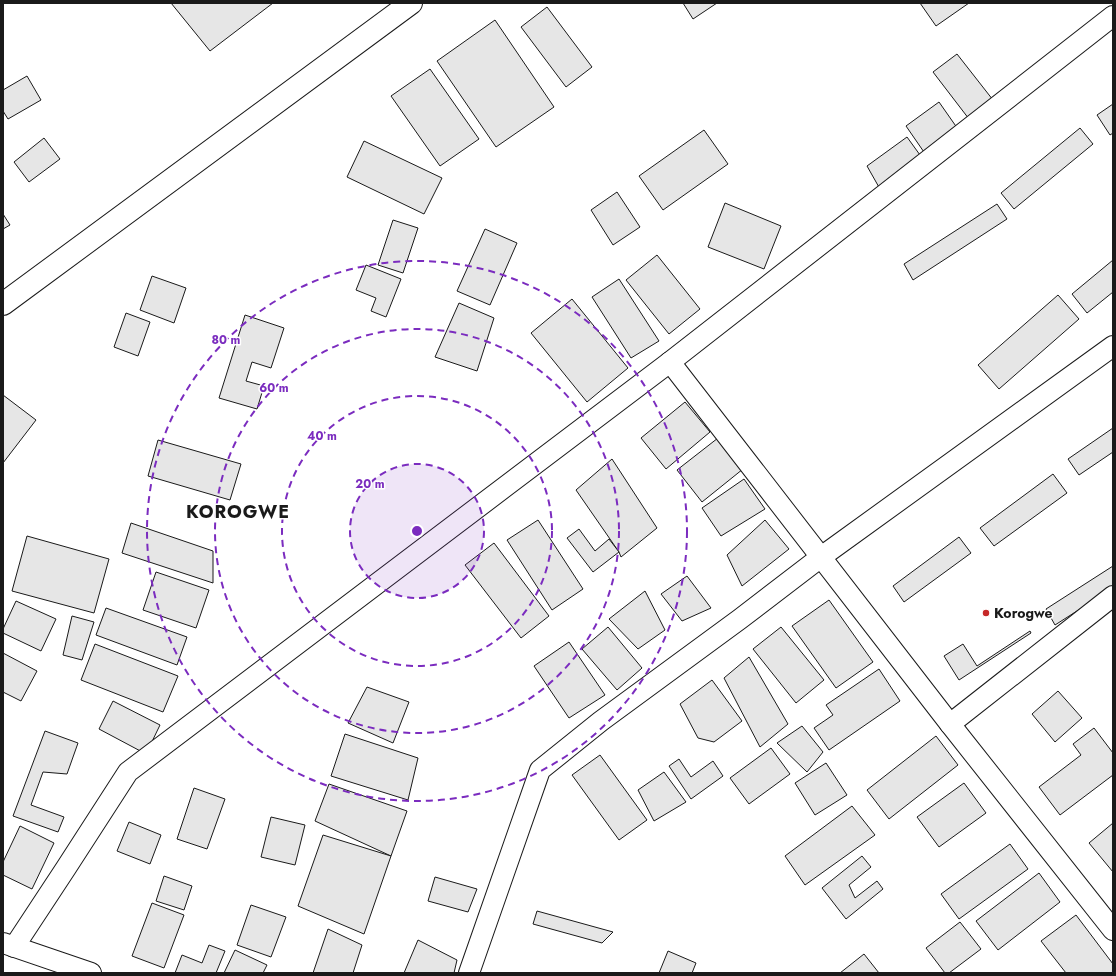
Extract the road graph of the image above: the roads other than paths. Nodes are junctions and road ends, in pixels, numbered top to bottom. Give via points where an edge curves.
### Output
1 (411, 3) edge
2 (1113, 16) edge
3 (3, 304) edge
4 (1113, 346) edge
5 (670, 362) junction
6 (821, 557) junction
7 (1113, 596) edge
8 (950, 724) junction
9 (1113, 930) edge
10 (9, 945) edge
11 (91, 973) edge
12 (469, 973) edge

1 - 3 highway
2 - 5 street
4 - 6 street
5 - 6 street
5 - 10 street via 128,772 66,868
6 - 8 street
6 - 12 street via 601,721 540,770
7 - 8 street
8 - 9 street
10 - 11 street

